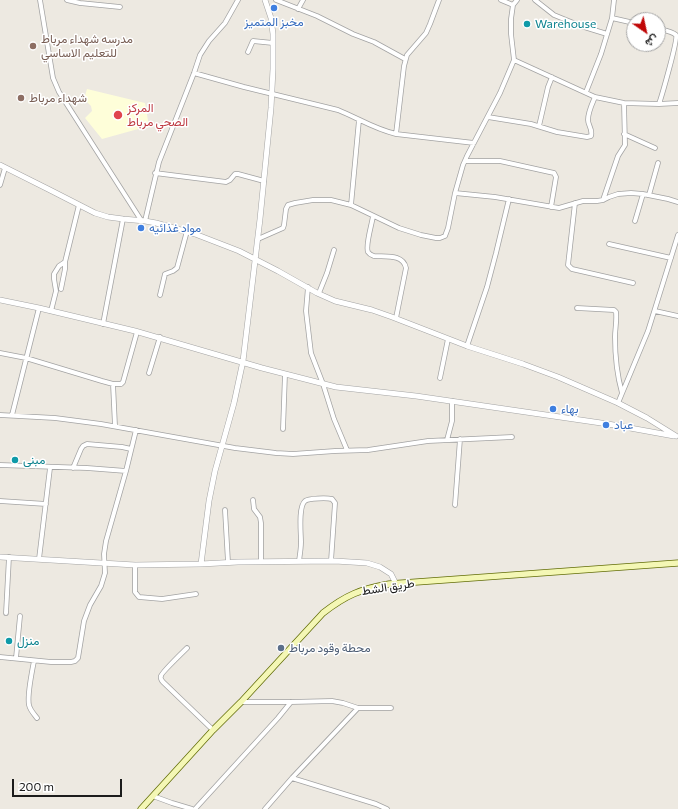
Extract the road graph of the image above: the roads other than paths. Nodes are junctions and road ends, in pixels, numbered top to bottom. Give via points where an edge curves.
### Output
1 (40, 0) edge
2 (67, 0) edge
3 (238, 0) edge
4 (265, 0) edge
5 (276, 0) edge
6 (303, 0) edge
7 (439, 0) edge
8 (501, 0) edge
9 (517, 0) edge
10 (536, 0) edge
11 (614, 0) edge
12 (513, 5) junction
13 (120, 7) dead end
14 (298, 9) junction
15 (612, 18) junction
16 (626, 21) edge
17 (666, 31) edge
18 (607, 34) junction
19 (273, 43) junction
20 (248, 52) dead end
21 (405, 59) junction
22 (514, 60) junction
23 (194, 73) junction
24 (552, 77) junction
25 (586, 92) junction
26 (272, 94) junction
27 (594, 97) junction
28 (624, 103) junction
29 (678, 103) edge
30 (660, 104) junction
31 (488, 117) junction
32 (359, 120) junction
33 (538, 126) junction
34 (396, 134) junction
35 (624, 134) junction
36 (474, 143) junction
37 (656, 148) dead end
38 (465, 160) junction
39 (658, 163) dead end
40 (2, 167) edge
41 (156, 173) junction
42 (264, 181) junction
43 (0, 184) edge
44 (455, 193) junction
45 (643, 194) junction
46 (649, 195) junction
47 (509, 200) junction
48 (603, 200) junction
49 (678, 202) edge
50 (575, 203) junction
51 (79, 205) junction
52 (351, 205) junction
53 (551, 207) junction
54 (373, 216) junction
55 (123, 219) junction
56 (142, 220) junction
57 (635, 221) dead end
58 (187, 231) junction
59 (678, 235) edge
60 (258, 239) junction
61 (609, 244) dead end
62 (334, 250) dead end
63 (671, 258) junction
64 (255, 259) junction
65 (65, 262) junction
66 (633, 284) dead end
67 (308, 287) junction
68 (61, 289) dead end
69 (319, 293) junction
70 (160, 295) dead end
71 (0, 300) edge
72 (39, 308) junction
73 (577, 308) dead end
74 (51, 311) junction
75 (655, 311) junction
76 (678, 316) edge
77 (396, 318) junction
78 (104, 324) junction
79 (137, 332) junction
80 (160, 337) junction
81 (448, 339) junction
82 (467, 346) junction
83 (0, 353) edge
84 (26, 358) junction
85 (243, 361) junction
86 (149, 373) dead end
87 (285, 374) junction
88 (440, 378) dead end
89 (113, 384) junction
90 (323, 384) junction
91 (622, 394) junction
92 (452, 401) junction
93 (618, 403) junction
94 (0, 415) edge
95 (12, 415) junction
96 (114, 426) junction
97 (283, 429) dead end
98 (136, 430) junction
99 (512, 437) dead end
100 (677, 437) edge
101 (460, 439) junction
102 (447, 440) junction
103 (222, 446) junction
104 (131, 449) junction
105 (347, 450) junction
106 (0, 465) edge
107 (50, 468) junction
108 (73, 468) junction
109 (126, 471) junction
110 (253, 500) dead end
111 (0, 501) edge
112 (46, 504) junction
113 (455, 505) dead end
114 (225, 510) dead end
115 (0, 557) edge
116 (9, 557) junction
117 (39, 559) junction
118 (261, 561) junction
119 (299, 561) junction
120 (331, 561) junction
121 (228, 562) junction
122 (105, 563) junction
123 (678, 563) edge
124 (201, 564) junction
125 (135, 565) junction
126 (396, 584) junction
127 (196, 594) dead end
128 (6, 613) dead end
129 (20, 616) dead end
130 (187, 648) dead end
131 (0, 657) edge
132 (16, 658) junction
133 (34, 661) junction
134 (241, 702) junction
135 (291, 702) junction
136 (358, 708) junction
137 (391, 708) dead end
138 (37, 718) dead end
139 (213, 730) junction
140 (292, 778) junction
141 (153, 796) junction
142 (141, 809) edge
143 (193, 809) edge
144 (265, 809) edge
145 (387, 809) edge

1 - 56 street via 53,78 59,92
2 - 13 street
3 - 23 street via 225,23 200,55
4 - 19 street
5 - 14 street
6 - 14 street
7 - 21 street via 426,33
8 - 12 street
9 - 12 street
10 - 18 street via 554,15
11 - 15 street
12 - 22 street via 511,34
14 - 21 street via 374,42
15 - 16 street
15 - 18 street
17 - 30 street via 676,34 678,38
18 - 25 street
19 - 20 street via 253,41
19 - 26 street
21 - 34 street
22 - 24 street
22 - 31 street
23 - 26 street
23 - 41 street
24 - 25 street
24 - 33 street
25 - 27 street
26 - 32 street via 338,110
26 - 42 street
27 - 28 street
27 - 33 street via 588,119 592,136 557,132
28 - 30 street
28 - 35 street
29 - 30 street
31 - 33 street
31 - 36 street
32 - 34 street
32 - 52 street
34 - 36 street
35 - 37 street
35 - 48 street via 624,146
36 - 38 street
38 - 44 street
38 - 53 street via 500,162 554,173 556,177
39 - 46 street
40 - 43 street
40 - 51 street
41 - 42 street via 226,182 238,174
41 - 56 street
42 - 60 street
44 - 47 street
44 - 54 street via 448,228 445,236 440,238 399,228
45 - 46 street
45 - 48 street via 618,194
45 - 57 street
46 - 49 street
47 - 53 street
47 - 82 street via 487,287
48 - 50 street
50 - 53 street via 559,208
50 - 66 street via 568,265 572,269
51 - 55 street via 95,213
51 - 65 street
52 - 54 street
52 - 60 street via 319,199 288,205 282,228
54 - 77 street via 368,252 374,256 402,260 406,268
55 - 56 street
55 - 78 street
56 - 58 street
58 - 64 street via 230,246
58 - 70 street via 177,268 165,274
59 - 63 street
60 - 64 street
61 - 63 street
62 - 69 street
63 - 75 street
64 - 67 street
64 - 85 street
65 - 68 street
65 - 74 street via 58,266 54,274 56,291
67 - 69 street
67 - 90 street via 306,311 310,348
69 - 77 street via 335,301
71 - 72 street
72 - 74 street
72 - 84 street
73 - 91 street via 616,312 615,349
74 - 78 street
75 - 76 street
75 - 91 street
77 - 81 street
78 - 79 street
79 - 80 street
79 - 89 street via 123,382
80 - 85 street
80 - 86 street
81 - 82 street
81 - 88 street
82 - 93 street via 558,377
83 - 84 street
84 - 89 street
84 - 95 street
85 - 87 street
85 - 103 street
87 - 90 street
87 - 97 street
89 - 96 street
90 - 92 street
90 - 105 street
91 - 93 street
92 - 100 street via 617,425
92 - 102 street via 452,421
93 - 100 street
94 - 95 street
95 - 96 street
96 - 98 street
98 - 103 street
98 - 104 street
99 - 101 street
101 - 102 street
101 - 113 street
102 - 105 street via 415,442 368,450
103 - 105 street via 276,454
103 - 124 street via 215,471
104 - 108 street via 87,444 81,449
104 - 109 street
106 - 107 street
107 - 108 street
107 - 112 street
108 - 109 street
109 - 122 street via 106,541
110 - 118 street via 254,509 261,523
111 - 112 street
112 - 117 street
114 - 121 street
115 - 116 street
116 - 117 street
116 - 128 street
117 - 122 street
118 - 119 street
118 - 121 street
119 - 120 street
119 - 120 street via 302,505 309,499 332,499 335,503
120 - 126 street via 367,563 380,567 391,574
121 - 124 street
122 - 125 street
122 - 133 street via 103,580 84,621 77,659 71,662
123 - 126 main road, طريق الشط
124 - 125 street
125 - 127 street via 135,592 139,597 162,599
126 - 134 main road, طريق الشط via 361,590 330,607
129 - 132 street
130 - 139 street via 161,677 163,682
131 - 132 street
132 - 133 street
133 - 138 street via 28,704
134 - 135 street
134 - 139 main road, طريق الشط
135 - 136 street via 332,701
135 - 143 street
136 - 137 street
136 - 140 street
139 - 141 main road, طريق الشط
140 - 144 street
140 - 145 street
141 - 142 main road, طريق الشط
141 - 143 street

